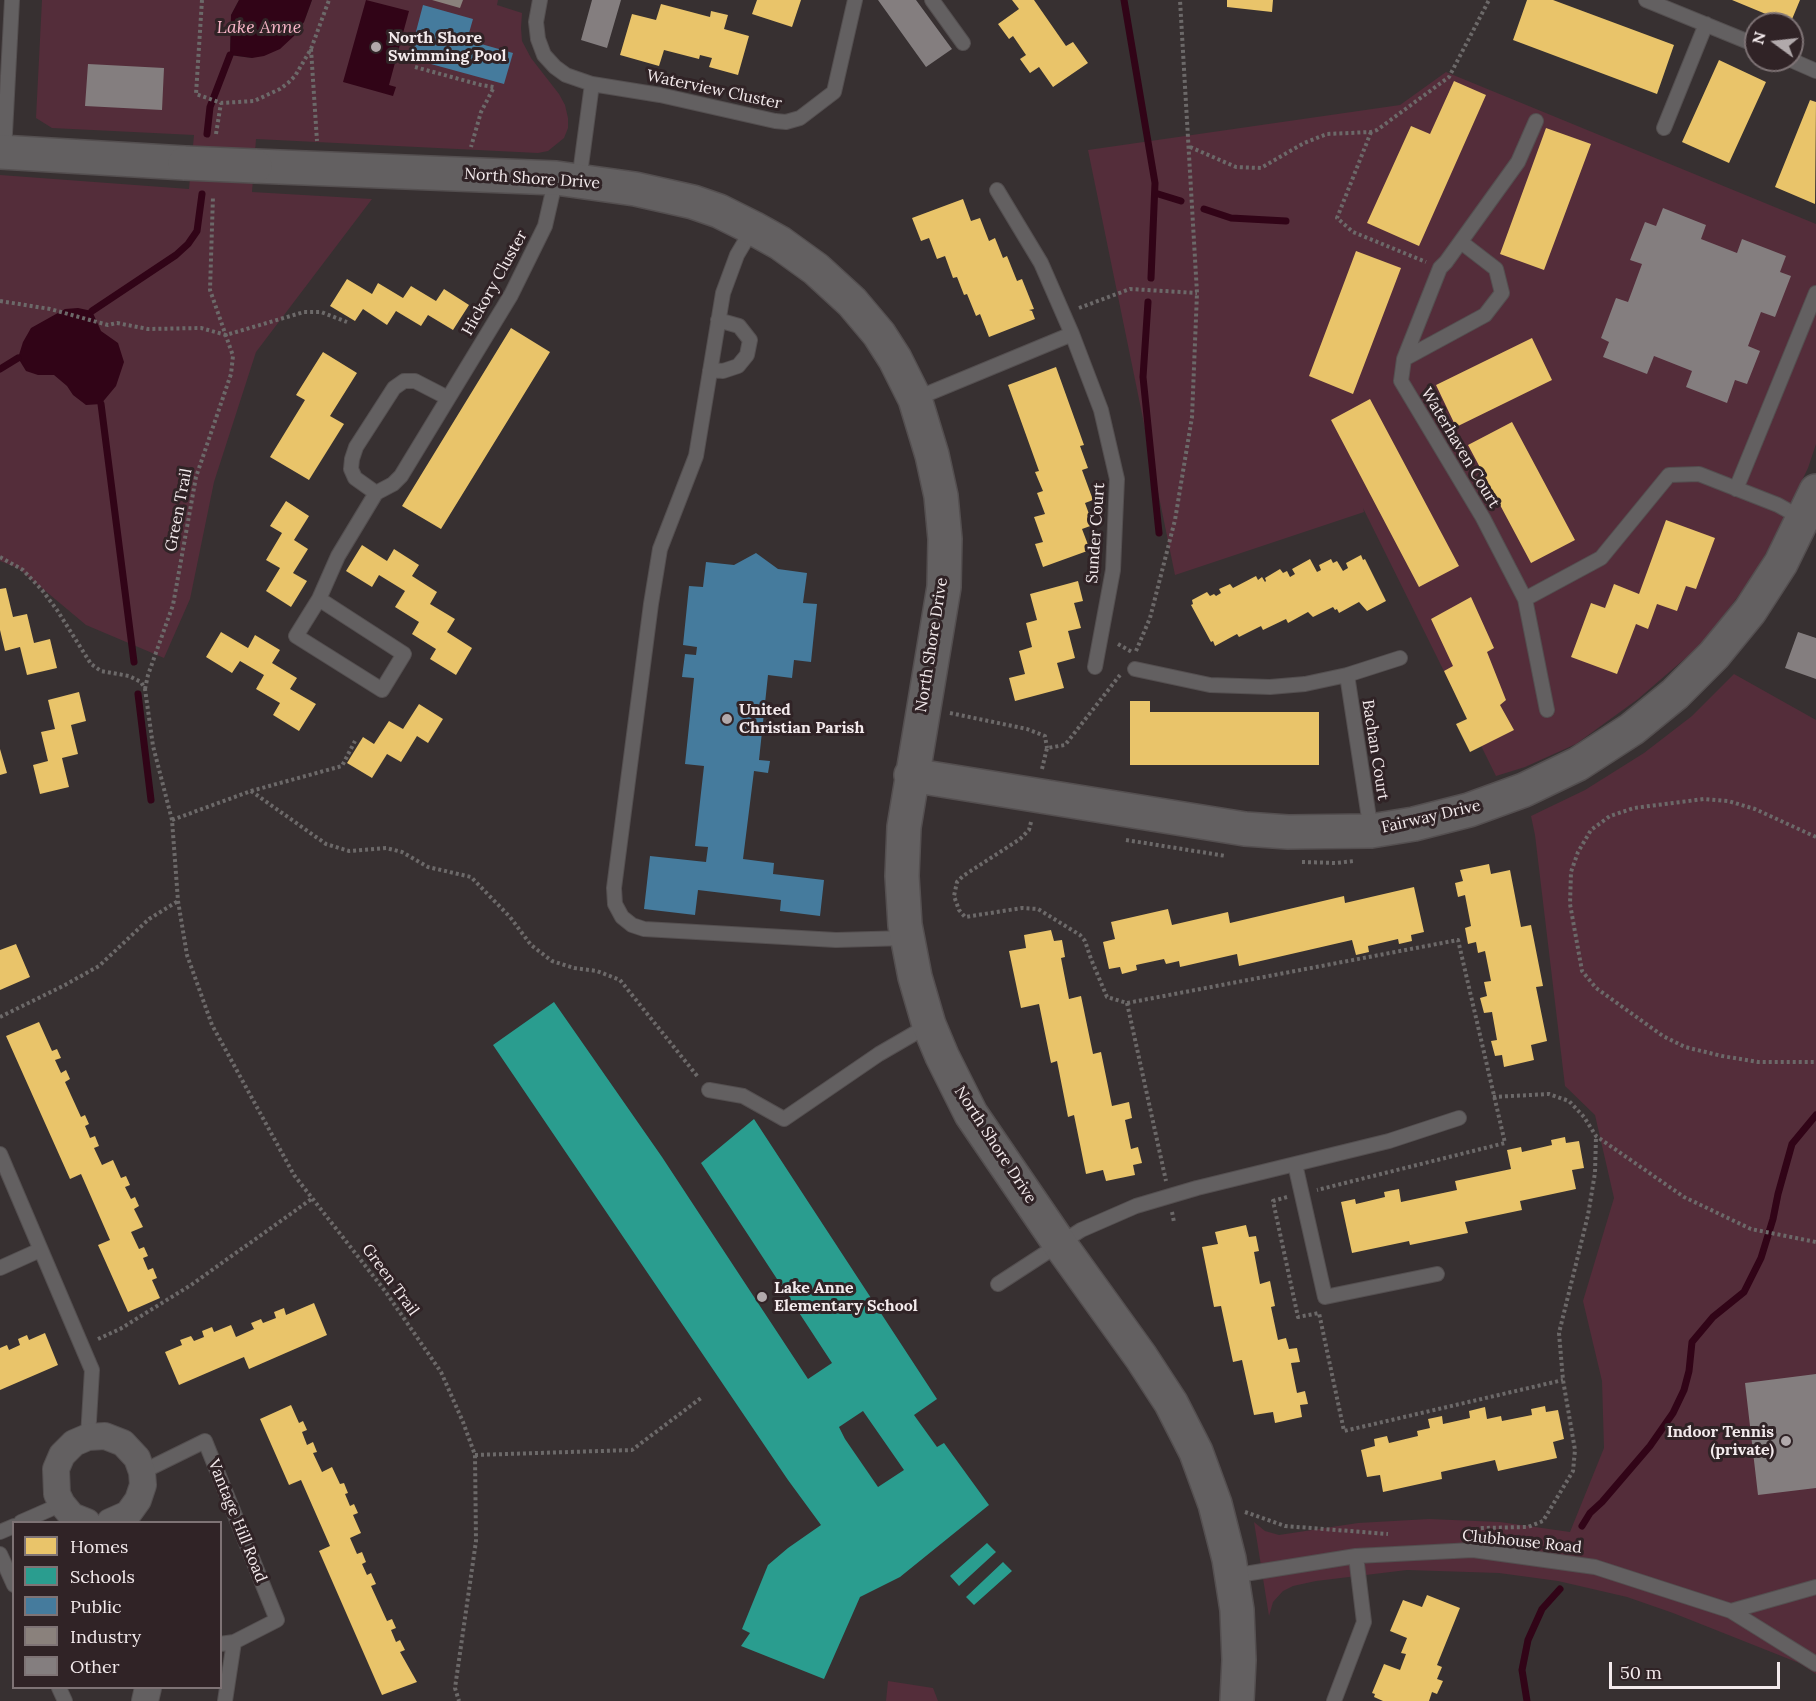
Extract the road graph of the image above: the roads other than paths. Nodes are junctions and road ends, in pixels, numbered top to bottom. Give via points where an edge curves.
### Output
1 (12, 0) edge
2 (540, 0) edge
3 (855, 0) edge
4 (932, 0) edge
5 (1647, 0) edge
6 (1706, 24) junction
7 (1744, 40) edge
8 (963, 43) dead end
9 (592, 84) junction
10 (1536, 122) dead end
11 (1664, 128) dead end
12 (2, 152) edge
13 (568, 179) junction
14 (997, 190) dead end
15 (753, 228) junction
16 (1461, 242) junction
17 (1816, 293) edge
18 (718, 320) junction
19 (1072, 334) junction
20 (1404, 359) junction
21 (710, 370) junction
22 (448, 398) junction
23 (915, 399) junction
24 (1736, 489) junction
25 (376, 493) junction
26 (1812, 511) edge
27 (319, 599) junction
28 (1525, 599) junction
29 (1400, 658) dead end
30 (1095, 667) dead end
31 (1129, 667) road end
32 (1347, 675) junction
33 (1547, 710) dead end
34 (911, 775) junction
35 (1371, 831) junction
36 (907, 938) junction
37 (929, 1025) junction
38 (709, 1090) road end
39 (1459, 1118) dead end
40 (0, 1154) edge
41 (1295, 1164) junction
42 (1059, 1243) junction
43 (40, 1250) junction
44 (0, 1268) edge
45 (1437, 1274) dead end
46 (998, 1284) dead end
47 (88, 1437) junction
48 (142, 1472) junction
49 (62, 1504) junction
50 (23, 1521) edge
51 (84, 1521) edge
52 (114, 1521) edge
53 (0, 1554) edge
54 (1356, 1556) junction
55 (1232, 1576) junction
56 (12, 1581) edge
57 (1816, 1587) edge
58 (1731, 1611) junction
59 (227, 1643) edge
60 (1816, 1664) edge
61 (225, 1701) edge
62 (1237, 1701) edge
63 (1334, 1701) edge

1 - 12 lane
2 - 9 lane, Waterview Cluster via 536,22 544,55 566,75
3 - 9 lane, Waterview Cluster via 834,92 800,118 775,121
4 - 8 lane
5 - 6 lane
6 - 7 lane
6 - 11 lane
9 - 13 lane
10 - 16 lane, Waterhaven Court via 1518,162
12 - 13 street, North Shore Drive, bridge
13 - 15 street, North Shore Drive via 693,202
13 - 22 lane, Hickory Cluster via 511,295
14 - 19 lane, Sunder Court via 1041,263
15 - 18 lane via 729,275
15 - 23 street, North Shore Drive via 816,269 852,302 895,358
16 - 20 lane, Waterhaven Court via 1440,268
16 - 20 lane via 1496,269 1502,293 1485,315
17 - 24 lane
18 - 21 lane
18 - 21 lane via 739,326 750,340 747,356 738,366
19 - 23 lane
19 - 30 lane, Sunder Court via 1101,410 1117,479 1113,570
20 - 28 lane, Waterhaven Court via 1401,381 1483,518
21 - 36 lane via 696,456 660,549 615,878 615,904 622,917 644,929 836,940
22 - 25 lane, Hickory Cluster via 401,476
22 - 25 lane via 415,381 404,381 394,388 351,459 355,478
23 - 34 street, North Shore Drive via 941,496 945,539 944,587
24 - 26 lane via 1778,505
24 - 28 lane via 1699,474 1669,476 1601,558
25 - 27 lane, Hickory Cluster via 338,556
26 - 35 street, Fairway Drive via 1750,611 1714,655 1632,729 1578,764 1524,790 1470,810
27 - 27 lane, Hickory Cluster via 404,654 382,690 296,636
28 - 33 lane, Waterhaven Court
29 - 32 lane
31 - 32 lane via 1210,685 1238,687 1305,684
32 - 35 lane, Bachan Court
34 - 35 street, Fairway Drive via 1245,829 1307,833
34 - 36 street, North Shore Drive via 902,876
36 - 37 street, North Shore Drive
37 - 38 lane via 784,1119 743,1096
37 - 42 street, North Shore Drive via 971,1114
39 - 41 lane via 1389,1141
40 - 43 lane
41 - 42 lane via 1169,1196 1109,1216
41 - 45 lane via 1325,1298
42 - 46 lane
42 - 55 street, North Shore Drive via 1171,1403 1196,1452 1215,1504
43 - 44 lane
43 - 47 lane via 92,1370
47 - 48 street via 105,1436 123,1443 137,1458
47 - 49 street via 74,1443 62,1455 56,1469 57,1494
48 - 52 street via 138,1500 128,1514
48 - 59 lane, Vantage Hill Road via 205,1441 277,1620
49 - 50 lane
49 - 51 street via 72,1516
53 - 56 lane
54 - 55 lane, Clubhouse Road
54 - 58 lane, Clubhouse Road via 1473,1550 1562,1562 1595,1567
54 - 63 lane via 1364,1622
55 - 62 street, North Shore Drive via 1239,1650
57 - 58 lane
58 - 60 lane, Clubhouse Road
59 - 61 lane, Vantage Hill Road

